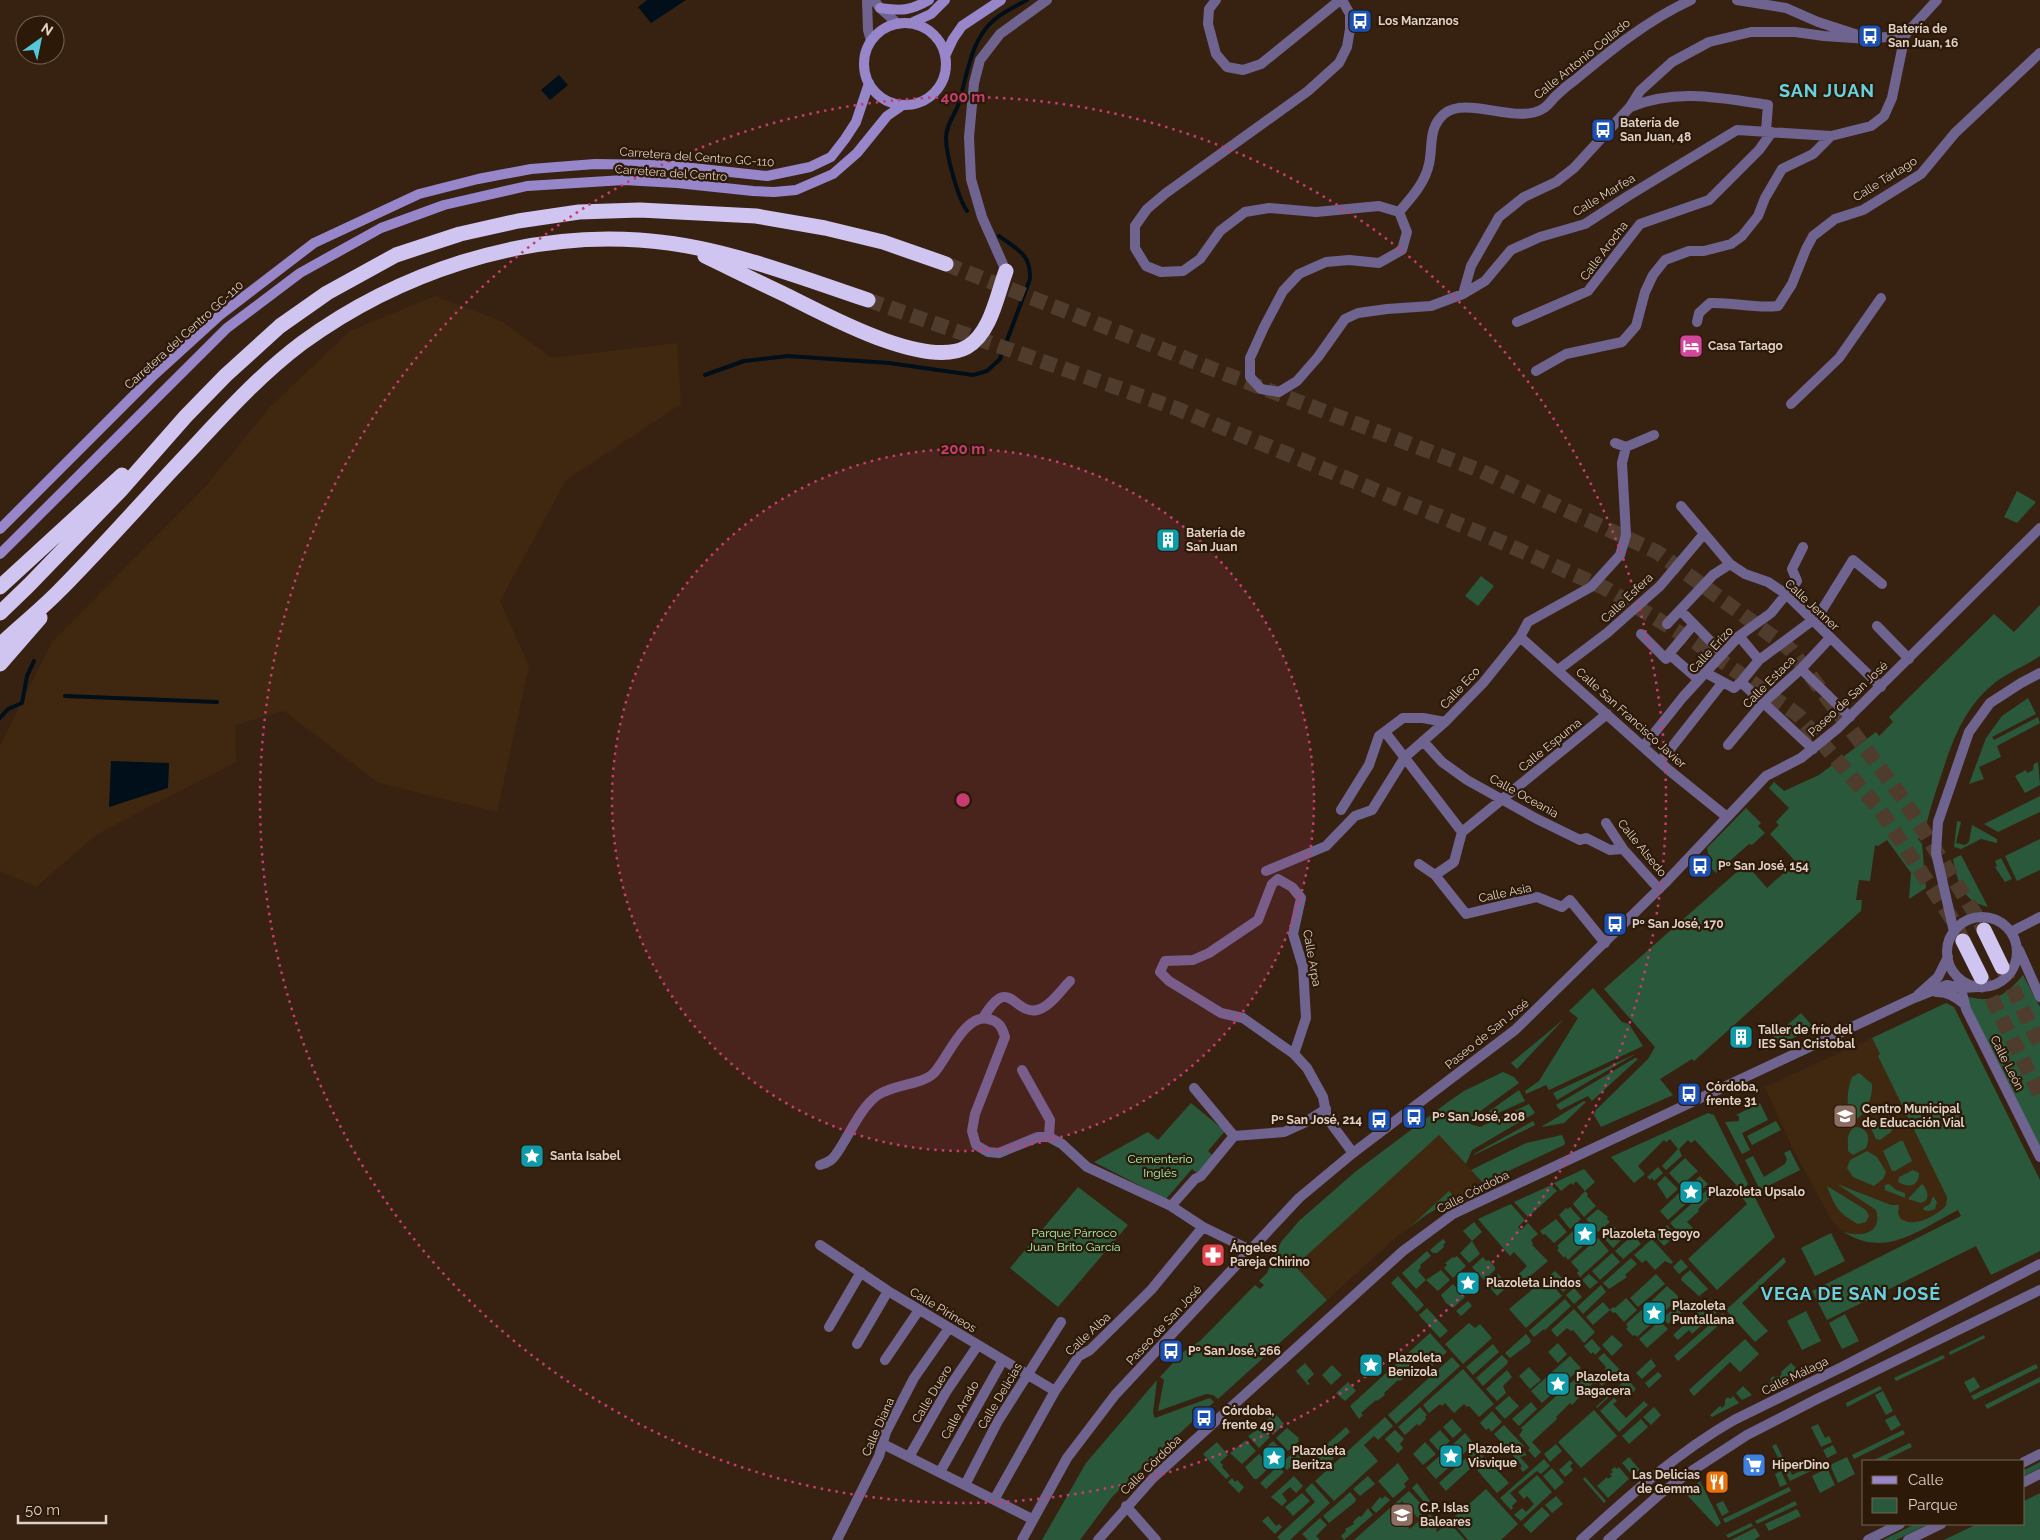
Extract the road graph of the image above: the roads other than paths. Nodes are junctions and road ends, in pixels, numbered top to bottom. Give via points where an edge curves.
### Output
1 (867, 0) edge
2 (928, 0) edge
3 (945, 0) edge
4 (1001, 0) edge
5 (1047, 0) edge
6 (1216, 0) edge
7 (1341, 0) edge
8 (1691, 0) edge
9 (1737, 0) edge
10 (1937, 0) edge
11 (877, 4) edge
12 (898, 24) junction
13 (911, 24) junction
14 (1905, 35) junction
15 (1868, 39) junction
16 (871, 41) junction
17 (2040, 53) edge
18 (945, 56) junction
19 (869, 83) junction
20 (904, 105) junction
21 (1630, 107) junction
22 (1769, 132) junction
23 (1831, 136) junction
24 (1399, 212) junction
25 (381, 228) joint
26 (683, 246) junction
27 (946, 264) tunnel mouth
28 (1006, 271) joint
29 (1463, 294) junction
30 (1881, 298) dead end
31 (868, 300) tunnel mouth
32 (1517, 322) dead end
33 (1697, 322) dead end
34 (1536, 371) dead end
35 (1791, 404) dead end
36 (186, 416) junction
37 (1654, 435) dead end
38 (1615, 444) dead end
39 (1626, 446) junction
40 (1681, 506) dead end
41 (2040, 528) edge
42 (0, 530) edge
43 (1703, 535) junction
44 (1803, 547) dead end
45 (0, 554) edge
46 (1730, 564) junction
47 (1882, 584) dead end
48 (0, 587) edge
49 (1786, 594) junction
50 (55, 595) junction
51 (1680, 610) junction
52 (1822, 610) dead end
53 (0, 613) edge
54 (1812, 620) junction
55 (1667, 624) dead end
56 (1694, 624) junction
57 (1877, 626) dead end
58 (1641, 634) dead end
59 (1739, 636) junction
60 (1520, 637) junction
61 (1830, 638) junction
62 (0, 645) edge
63 (1669, 654) junction
64 (1723, 654) junction
65 (1909, 659) junction
66 (1759, 660) junction
67 (0, 664) edge
68 (1801, 669) junction
69 (1558, 670) junction
70 (2040, 673) edge
71 (1702, 676) junction
72 (1722, 682) junction
73 (1742, 682) junction
74 (1881, 688) junction
75 (1763, 703) junction
76 (1607, 714) junction
77 (1850, 718) junction
78 (1445, 722) junction
79 (1385, 732) junction
80 (1423, 741) junction
81 (1728, 745) dead end
82 (1643, 746) junction
83 (1813, 749) junction
84 (1405, 757) junction
85 (1660, 762) junction
86 (1503, 799) junction
87 (1341, 810) dead end
88 (1727, 817) junction
89 (1606, 824) dead end
90 (1462, 832) junction
91 (1623, 848) junction
92 (1419, 864) dead end
93 (1266, 871) dead end
94 (1435, 875) junction
95 (1659, 888) junction
96 (2040, 917) edge
97 (1984, 930) tunnel mouth
98 (2011, 932) junction
99 (1959, 936) junction
100 (1605, 943) junction
101 (2017, 947) junction
102 (1948, 957) junction
103 (2002, 968) tunnel mouth
104 (1070, 981) dead end
105 (1980, 982) junction
106 (1960, 983) junction
107 (1932, 992) junction
108 (2040, 997) edge
109 (1914, 998) junction
110 (1963, 1003) junction
111 (983, 1018) junction
112 (1294, 1054) junction
113 (1022, 1070) dead end
114 (1194, 1088) dead end
115 (1326, 1109) junction
116 (1234, 1136) junction
117 (1049, 1137) junction
118 (1353, 1153) junction
119 (2040, 1157) edge
120 (820, 1165) dead end
121 (1171, 1206) junction
122 (1203, 1227) junction
123 (820, 1245) dead end
124 (1250, 1250) junction
125 (2040, 1264) edge
126 (861, 1272) junction
127 (2040, 1290) edge
128 (888, 1292) junction
129 (919, 1310) junction
130 (1061, 1322) dead end
131 (829, 1327) dead end
132 (949, 1328) junction
133 (857, 1344) dead end
134 (978, 1345) junction
135 (885, 1360) dead end
136 (1003, 1360) junction
137 (1027, 1375) junction
138 (1055, 1391) junction
139 (884, 1444) junction
140 (2040, 1454) edge
141 (909, 1457) junction
142 (2025, 1462) edge
143 (940, 1472) junction
144 (2040, 1474) edge
145 (2025, 1482) edge
146 (965, 1485) junction
147 (1134, 1499) junction
148 (994, 1500) junction
149 (1126, 1506) junction
150 (1119, 1515) junction
151 (1134, 1515) junction
152 (1032, 1519) junction
153 (1898, 1525) edge
154 (1938, 1525) edge
155 (837, 1540) edge
156 (1022, 1540) edge
157 (1098, 1540) edge
158 (1156, 1540) edge
159 (1581, 1540) edge
160 (1608, 1540) edge
161 (1868, 1540) edge
162 (1908, 1540) edge

1 - 16 street
2 - 11 main road via 904,11
3 - 13 main road via 931,14
4 - 18 main road via 962,26
5 - 28 street via 1000,34 980,60 974,83 969,137 971,179 982,217
6 - 7 street via 1209,9 1208,24 1216,54 1227,67 1243,70 1261,64
7 - 24 street via 1350,14 1350,29 1347,48 1338,63 1308,91 1147,209 1136,226 1135,248 1146,266 1161,272 1183,271 1200,260 1220,231 1245,212 1269,208 1316,212 1380,206
8 - 24 street, Calle Antonio Collado via 1636,31 1544,108 1526,114 1460,107 1444,114 1434,127 1429,164 1419,189
9 - 15 street via 1786,8
10 - 14 street
11 - 12 street
12 - 13 main road
12 - 16 main road via 883,29
13 - 18 main road via 933,34
14 - 15 street
14 - 23 street via 1897,82 1884,116 1871,126
15 - 21 street via 1795,32 1751,32 1709,42 1672,62 1640,92
16 - 19 main road via 865,55
17 - 33 street, Calle Tártago via 1955,133 1921,174 1864,210 1835,219 1813,236 1792,284 1778,306 1710,303 1699,313
18 - 20 main road via 943,80 936,90 927,99
19 - 20 main road via 884,98
19 - 42 main road, Carretera del Centro GC-110 via 856,122 845,139 831,156 810,168 767,176 665,165 595,164 531,169 478,178 419,194 314,243 220,315 154,375
20 - 25 main road, Carretera del Centro via 886,116 857,153 833,174 796,190 753,191 624,180 526,186 444,205
21 - 22 street via 1672,96 1698,95 1768,104
21 - 29 street via 1574,168 1556,182 1524,197 1499,217 1471,266
22 - 23 street, Calle Marfea
22 - 29 street, Calle Marfea via 1737,130 1584,224 1540,237 1511,250 1485,280
22 - 32 street, Calle Arocha via 1759,150 1709,200 1640,224 1588,291
23 - 34 street via 1812,154 1782,169 1758,216 1742,236 1731,244 1689,251 1666,260 1653,275 1645,292 1636,326 1622,342 1566,354
24 - 29 street, Calle Marfea via 1407,232 1402,250 1379,263 1326,262 1299,274 1284,291 1250,358 1250,377 1261,389 1279,392 1297,381 1345,319 1358,313 1387,308 1431,306
25 - 45 main road, Carretera del Centro GC-110 via 300,273 227,328
26 - 28 highway via 861,332 932,352 952,352 976,340 988,321
26 - 31 highway via 744,258
26 - 50 highway via 639,240 579,240 523,247 467,260 411,281 343,315 300,344 247,391
27 - 36 highway via 882,242 756,216 640,210 579,212 518,221 460,234 396,255 327,293 280,326
30 - 35 street via 1839,358
36 - 48 highway
36 - 53 highway via 120,492
37 - 39 street
38 - 39 street
39 - 60 street, Calle Eco via 1622,463 1626,535 1620,555 1591,587 1528,622
40 - 43 street, Calle Jenner
41 - 65 street, Paseo de San José
43 - 46 street, Calle Jenner
43 - 69 street, Calle Esfera via 1660,586 1608,633
44 - 49 street, Calle Erizo via 1792,569 1797,582
46 - 49 street, Calle Jenner
46 - 51 street via 1713,575
47 - 52 street via 1853,560
49 - 54 street, Calle Jenner
49 - 59 street, Calle Erizo via 1771,613
50 - 62 highway
50 - 67 highway via 34,626
51 - 55 street
51 - 56 street
54 - 61 street, Calle Jenner
54 - 66 street
56 - 63 street
56 - 64 street
57 - 65 street
58 - 63 street via 1666,659
59 - 64 street, Calle Erizo
59 - 66 street
60 - 69 street, Calle San Francisco Javier
60 - 78 street, Calle Eco via 1483,683
61 - 68 street, Calle Estaca
61 - 74 street, Calle Jenner
63 - 71 street
64 - 71 street, Calle Erizo
65 - 74 street, Paseo de San José
66 - 73 street
68 - 75 street, Calle Estaca
68 - 77 street
69 - 76 street, Calle San Francisco Javier
70 - 99 street via 1990,703 1969,732 1938,822 1936,854
71 - 72 street
71 - 82 street, Calle Erizo
72 - 73 street via 1734,688
72 - 85 street
73 - 75 street
74 - 77 street, Paseo de San José
75 - 81 street, Calle Estaca
75 - 83 street
76 - 82 street, Calle San Francisco Javier
76 - 86 street, Calle Espuma
77 - 83 street, Paseo de San José
78 - 79 street, Calle Eco via 1403,718
78 - 80 street
79 - 84 street
79 - 87 street via 1379,736 1370,765
80 - 84 street
80 - 86 street, Calle Oceania via 1467,780
82 - 85 street, Calle San Francisco Javier
83 - 88 street, Paseo de San José via 1766,776
84 - 90 street
84 - 93 street via 1372,810 1355,816 1326,846
85 - 88 street, Calle San Francisco Javier
86 - 90 street, Calle Espuma
86 - 91 street, Calle Oceania via 1580,840 1586,838 1610,850
88 - 95 street, Paseo de San José
89 - 91 street, Calle Alsedo
90 - 94 street via 1454,862
91 - 95 street, Calle Alsedo
92 - 94 street, Calle Asia
94 - 100 street, Calle Asia via 1466,914 1537,897 1562,907 1570,900
95 - 100 street, Paseo de San José
96 - 98 street
97 - 103 highway
98 - 99 street via 1989,918 1976,918 1964,923
98 - 101 street
99 - 102 street, Calle Córdoba via 1948,943
99 - 105 highway
100 - 118 street, Paseo de San José via 1514,1030
101 - 105 street via 2017,960 2003,981 1991,986
101 - 108 street
102 - 106 street, Calle León
102 - 109 street, Calle Córdoba via 1938,976
104 - 111 street via 1037,1010 1030,1010 1008,998 999,998
105 - 106 street
106 - 107 street, Calle Córdoba
106 - 110 street, Calle León
107 - 109 street, Calle Córdoba
107 - 110 street via 1945,992
109 - 147 street, Calle Córdoba via 1453,1214 1390,1262 1160,1471
110 - 119 street, Calle León
111 - 117 street via 1002,1026 1005,1037 975,1114 972,1131 976,1145 988,1152 999,1153 1038,1137
111 - 120 street via 962,1032 933,1074 877,1096 866,1107 832,1160
112 - 112 street, Calle Arpa via 1243,1018 1221,1013 1160,972 1165,961 1193,960 1209,953 1258,920 1272,884 1278,879 1292,887 1301,898 1293,934 1303,967 1306,1018
112 - 115 street via 1307,1068
113 - 117 street via 1050,1120
114 - 116 street
115 - 116 street via 1284,1132
115 - 118 street via 1327,1118
116 - 121 street
117 - 121 street via 1062,1144 1087,1167
118 - 124 street, Paseo de San José via 1299,1198
121 - 122 street
122 - 124 street
122 - 138 street, Calle Alba via 1150,1290 1090,1350 1079,1356
123 - 126 street, Calle Pirineos
124 - 152 street, Paseo de San José via 1115,1395 1067,1458
125 - 159 street, Calle Málaga via 1707,1435 1674,1459
126 - 128 street, Calle Pirineos
126 - 131 street
127 - 160 street via 1747,1435 1660,1494
128 - 129 street, Calle Pirineos
128 - 133 street
129 - 132 street, Calle Pirineos
129 - 135 street
130 - 137 street, Calle Delicias
132 - 134 street, Calle Pirineos
132 - 139 street, Calle Diana via 914,1378 886,1432
134 - 136 street, Calle Pirineos
134 - 141 street, Calle Duero via 946,1392
136 - 137 street, Calle Pirineos
136 - 143 street, Calle Arado
137 - 138 street, Calle Pirineos
137 - 146 street, Calle Delicias via 998,1421
138 - 148 street, Calle Alba
139 - 141 street
139 - 155 street, Calle Diana
140 - 142 street
141 - 143 street
143 - 146 street
144 - 145 street
146 - 148 street
147 - 149 street, Calle Córdoba
147 - 151 street
148 - 152 street
149 - 150 street, Calle Córdoba
149 - 151 street
150 - 151 street
150 - 157 street, Calle Córdoba
151 - 158 street
152 - 156 street, Paseo de San José
153 - 161 street
154 - 162 street

